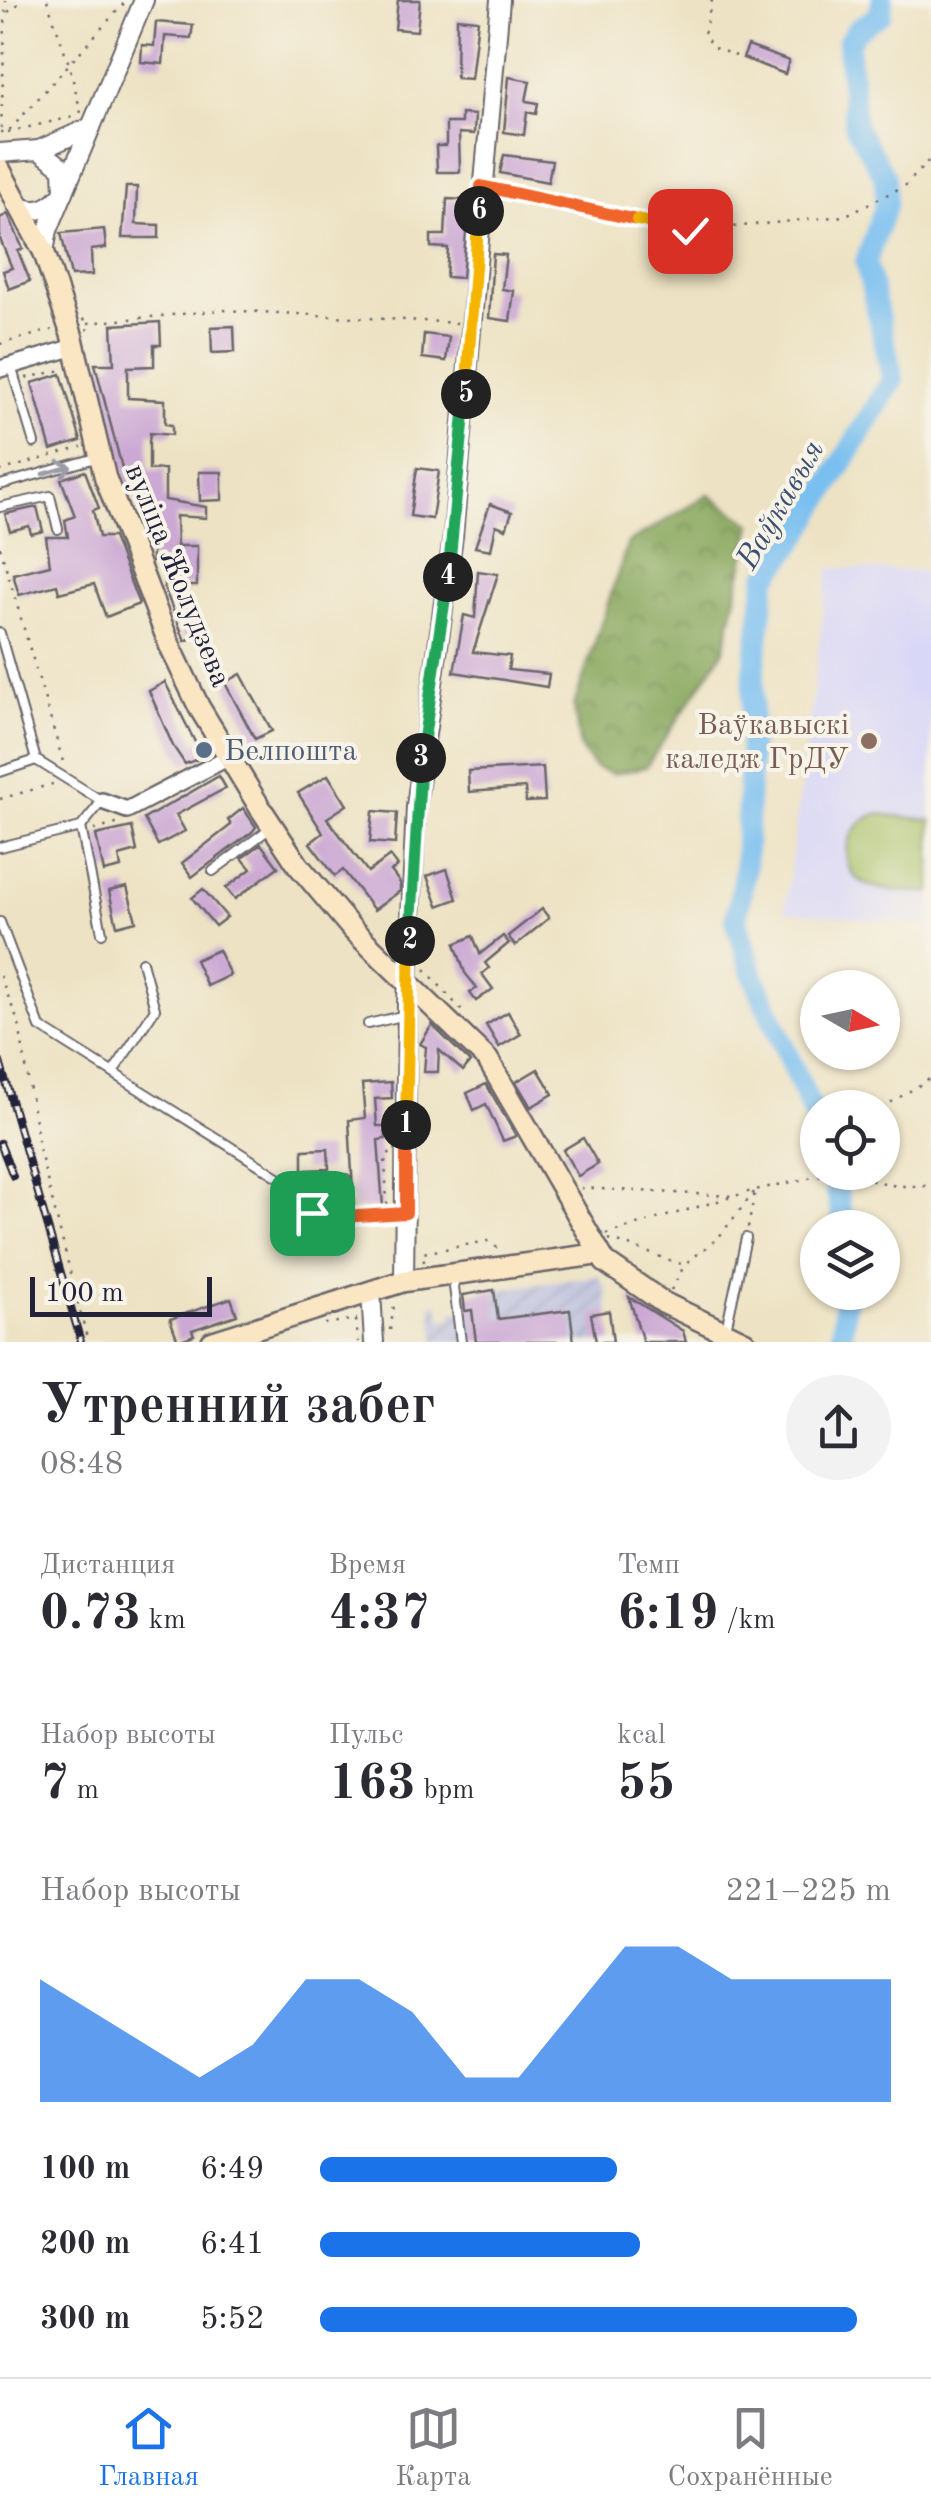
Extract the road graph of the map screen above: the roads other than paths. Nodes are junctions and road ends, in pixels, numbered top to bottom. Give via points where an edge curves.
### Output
1 (500, 0) edge
2 (133, 1) edge
3 (86, 121) junction
4 (34, 151) junction
5 (0, 153) edge
6 (0, 170) edge
7 (64, 192) junction
8 (14, 199) junction
9 (44, 252) junction
10 (75, 347) junction
11 (9, 372) edge
12 (34, 443) dead end
13 (92, 452) junction
14 (0, 485) edge
15 (0, 507) edge
16 (58, 530) dead end
17 (0, 633) edge
18 (229, 758) junction
19 (36, 760) junction
20 (0, 772) edge
21 (102, 801) junction
22 (272, 826) junction
23 (81, 827) junction
24 (0, 847) edge
25 (212, 870) dead end
26 (0, 922) edge
27 (102, 933) dead end
28 (142, 962) dead end
29 (407, 986) junction
30 (406, 1014) junction
31 (368, 1024) dead end
32 (113, 1072) junction
33 (346, 1179) dead end
34 (287, 1185) junction
35 (406, 1213) junction
36 (746, 1238) road end
37 (598, 1254) junction
38 (453, 1274) junction
39 (404, 1280) junction
40 (372, 1292) junction
41 (725, 1333) junction
42 (212, 1342) edge
43 (374, 1342) edge
44 (462, 1342) edge
45 (745, 1342) edge

1 - 29 street via 455,520 416,807
2 - 3 street
3 - 4 street
3 - 7 street
4 - 5 street
4 - 7 street via 64,168
4 - 8 street via 13,174
6 - 8 main road, вуліца Жолудзева
7 - 8 street via 39,210
7 - 9 street
8 - 9 main road, вуліца Жолудзева
9 - 10 main road, вуліца Жолудзева
10 - 11 street
10 - 13 main road, вуліца Жолудзева
11 - 12 lane
14 -> 13 lane
13 - 18 main road, вуліца Жолудзева via 170,646
15 - 16 lane via 50,496
17 - 19 lane
18 - 21 street via 126,810
18 - 22 main road, вуліца Жолудзева
19 - 20 lane
19 - 21 lane
21 - 23 lane
22 - 25 lane
22 - 29 main road, вуліца Жолудзева via 352,929
23 - 24 lane
23 - 27 lane
26 - 32 lane via 40,1027
28 - 32 lane via 155,1009
29 - 30 street
29 - 37 main road, вуліца Жолудзева via 488,1060
30 - 31 lane
30 - 35 street
32 - 34 lane
33 - 34 lane
34 - 35 lane via 312,1213 326,1218
35 - 39 street
36 - 41 lane
37 - 38 main road
37 - 41 main road, вуліца Жолудзева via 633,1284
38 - 39 main road
38 - 44 lane
39 - 40 main road
40 - 42 main road
40 - 43 street
41 - 45 main road, вуліца Жолудзева

